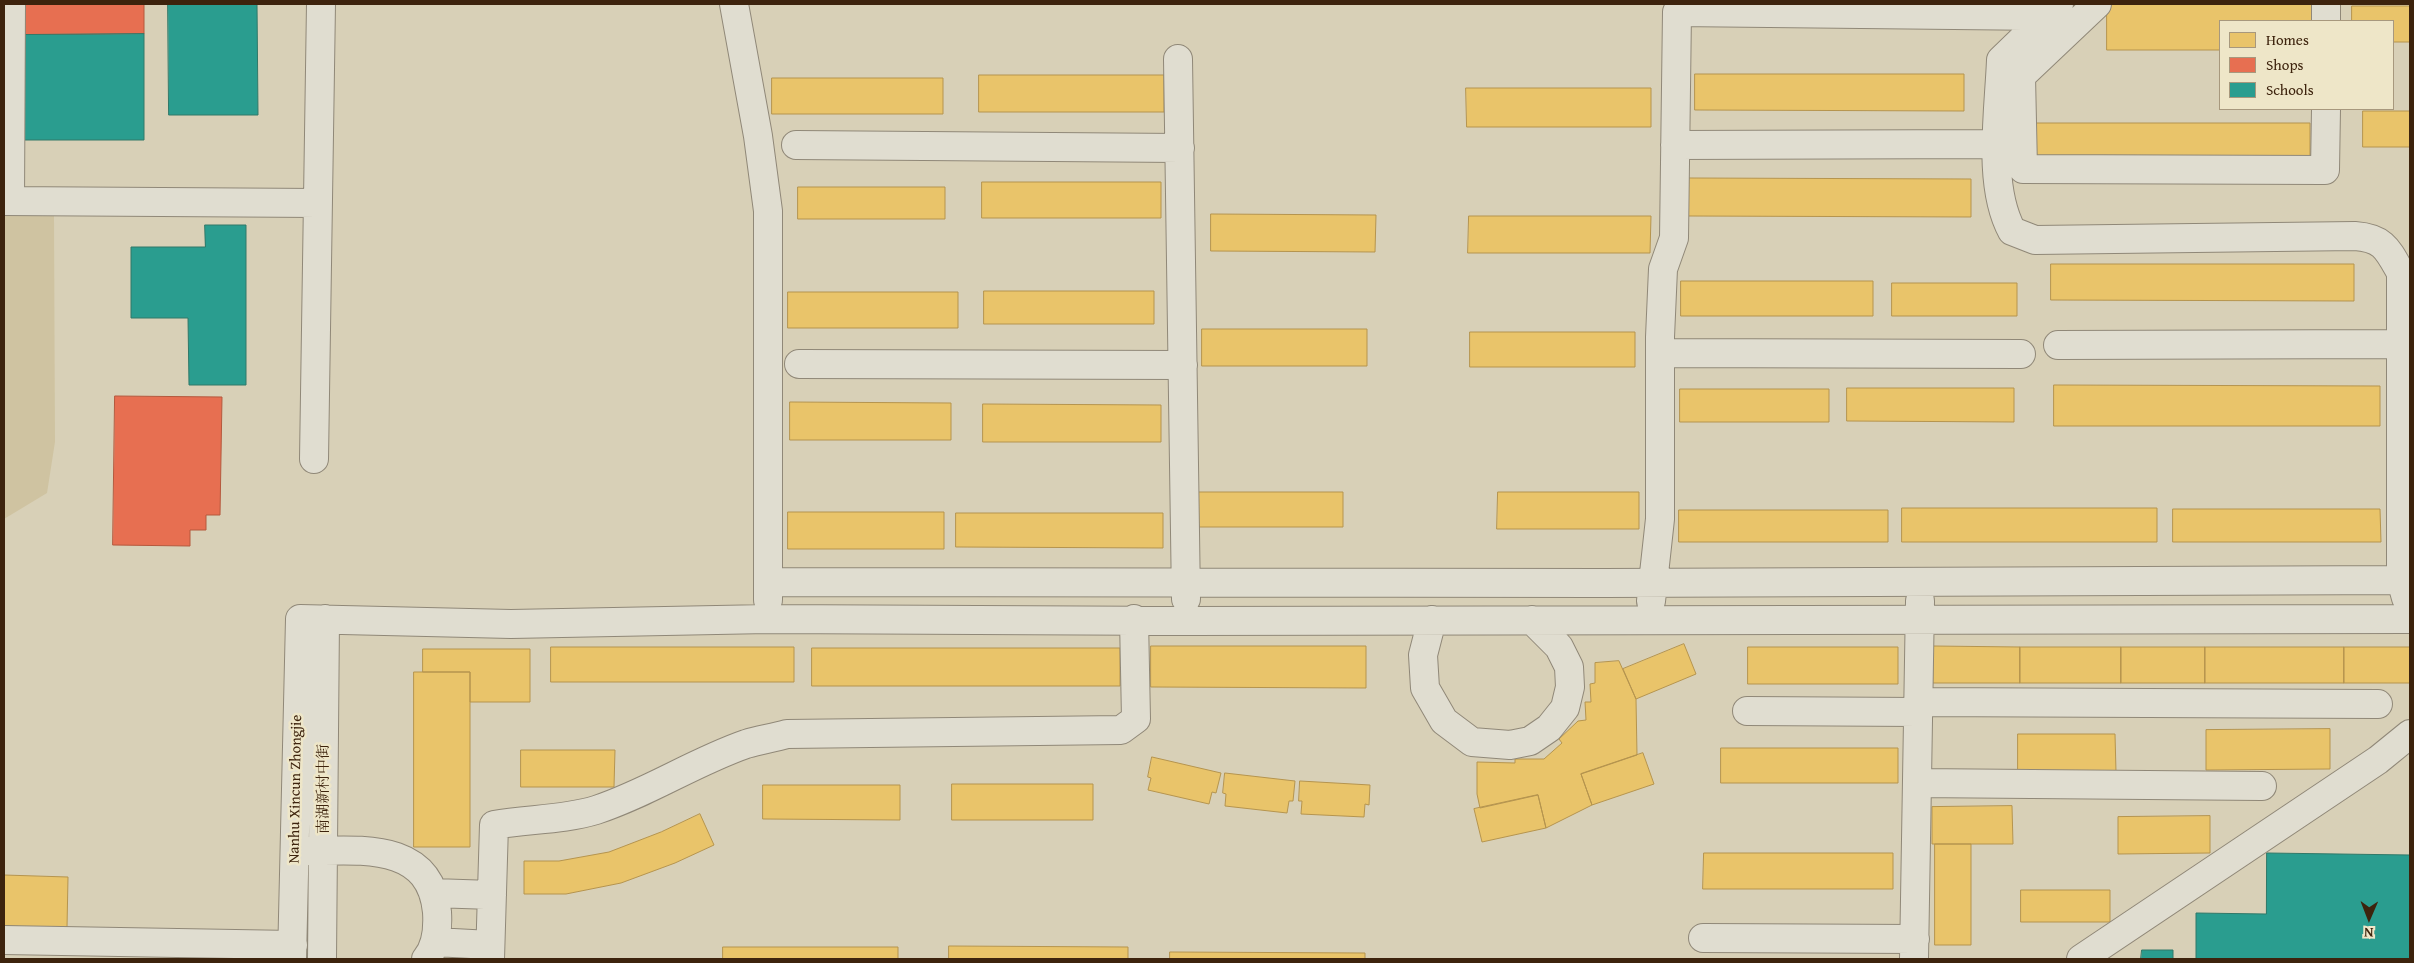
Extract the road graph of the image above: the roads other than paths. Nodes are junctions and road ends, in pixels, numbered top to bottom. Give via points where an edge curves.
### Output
1 (10, 4) edge
2 (320, 4) edge
3 (734, 4) edge
4 (2097, 4) edge
5 (2326, 4) edge
6 (2053, 10) edge
7 (2326, 20) edge
8 (7, 45) edge
9 (1178, 59) dead end
10 (2326, 110) edge
11 (1675, 144) junction
12 (1998, 144) junction
13 (796, 145) dead end
14 (1180, 148) junction
15 (7, 201) edge
16 (318, 203) junction
17 (2400, 344) junction
18 (2058, 345) dead end
19 (1660, 353) junction
20 (2021, 354) dead end
21 (799, 364) dead end
22 (1182, 365) junction
23 (314, 459) dead end
24 (2405, 580) edge
25 (1920, 581) junction
26 (768, 582) junction
27 (1186, 582) junction
28 (1654, 582) junction
29 (2410, 614) edge
30 (768, 618) junction
31 (1919, 618) junction
32 (2410, 618) edge
33 (312, 619) junction
34 (1134, 619) junction
35 (1186, 620) junction
36 (1432, 620) junction
37 (1532, 620) junction
38 (1647, 620) junction
39 (2378, 704) dead end
40 (1918, 707) junction
41 (1747, 711) dead end
42 (2410, 734) edge
43 (1917, 784) junction
44 (2262, 786) dead end
45 (295, 851) junction
46 (324, 851) junction
47 (433, 893) junction
48 (492, 895) junction
49 (1702, 938) dead end
50 (4, 940) edge
51 (1915, 949) edge
52 (431, 951) edge
53 (293, 952) edge
54 (490, 952) edge
55 (322, 959) edge
56 (2081, 959) edge

1 - 8 street
2 - 16 street
3 - 26 street via 768,210
4 - 10 street via 2021,76 2022,169 2325,170
5 - 7 street
6 - 11 street via 1677,12
6 - 12 street via 2001,60
8 - 15 street
9 - 14 street
11 - 12 street
11 - 19 street via 1674,238 1663,269
12 - 17 street via 1997,167 2003,215 2012,231 2035,240 2371,237 2388,249 2401,273
13 - 14 street
14 - 22 street
15 - 16 street
16 - 23 street
17 - 18 street
17 - 24 street
19 - 20 street
19 - 28 street via 1660,519
21 - 22 street
22 - 27 street
24 - 25 street
24 - 29 street
25 - 28 street
25 - 31 street
26 - 27 street
26 - 30 street
27 - 28 street
27 - 35 street
28 - 38 street
30 - 33 street via 511,624
30 - 34 street
31 - 32 street
31 - 38 street
31 - 40 street
33 - 45 street, Nanhu Xincun Zhongjie
33 - 46 street, 南湖新村中街
34 - 35 street
34 - 48 street via 1136,719 1121,730 787,734 746,744 636,795 594,810 558,818 494,825
35 - 36 street
36 - 37 street
36 - 37 street via 1423,655 1425,688 1444,721 1472,742 1510,745 1530,741 1549,728 1565,708 1570,687 1569,668 1559,646
37 - 38 street
39 - 40 street
40 - 41 street
40 - 43 street
42 - 56 street via 2378,760
43 - 44 street
43 - 51 street
45 - 46 street
45 - 53 street, Nanhu Xincun Zhongjie
46 - 47 street via 370,850 402,857 425,876
46 - 55 street, 南湖新村中街
47 - 48 street
47 - 52 street via 438,921
48 - 54 street
49 - 51 street
50 - 53 street
52 - 54 street

